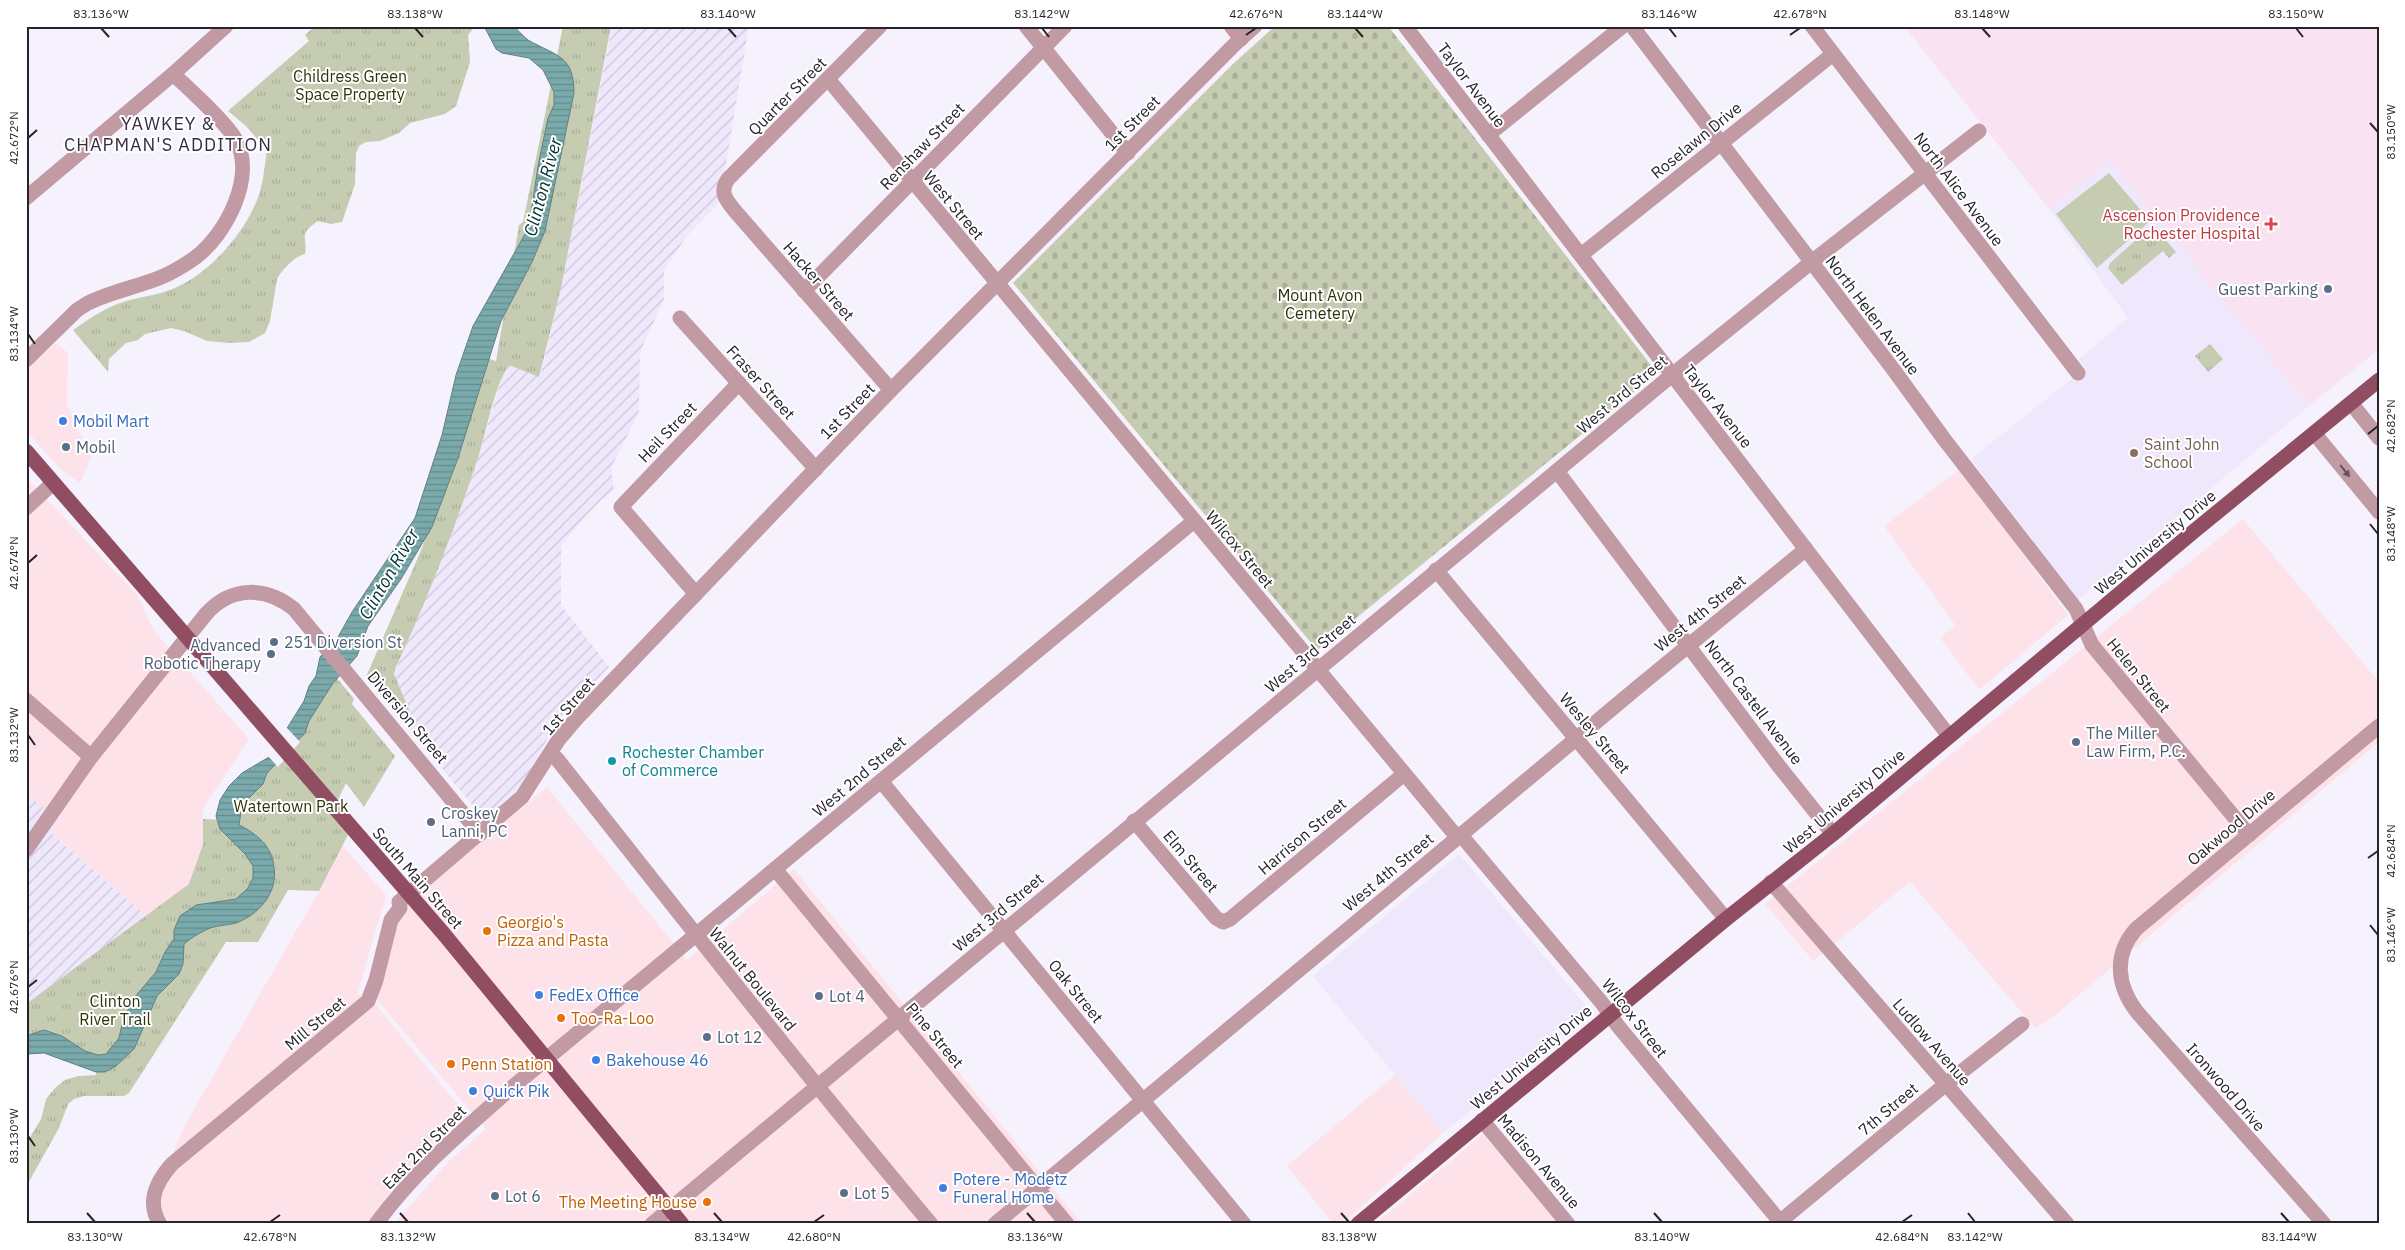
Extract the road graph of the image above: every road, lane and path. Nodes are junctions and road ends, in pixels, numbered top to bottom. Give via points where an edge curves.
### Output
1 (226, 26) edge
2 (880, 26) edge
3 (1026, 26) edge
4 (1065, 26) edge
5 (1231, 26) edge
6 (1255, 26) edge
7 (1405, 26) edge
8 (1622, 26) edge
9 (1632, 26) edge
10 (1812, 26) edge
11 (1241, 39) junction
12 (1043, 48) junction
13 (1833, 54) junction
14 (173, 74) junction
15 (828, 80) junction
16 (1979, 131) dead end
17 (1488, 135) junction
18 (1720, 143) junction
19 (1128, 153) junction
20 (1925, 173) junction
21 (912, 182) junction
22 (723, 192) joint
23 (26, 198) edge
24 (1580, 256) junction
25 (1811, 262) junction
26 (997, 283) junction
27 (804, 291) junction
28 (680, 318) dead end
29 (26, 360) edge
30 (2078, 373) dead end
31 (1672, 375) junction
32 (2379, 380) edge
33 (739, 382) junction
34 (891, 390) junction
35 (2351, 403) junction
36 (2314, 433) junction
37 (2379, 438) edge
38 (26, 451) edge
39 (816, 469) junction
40 (1557, 471) junction
41 (53, 483) junction
42 (26, 508) edge
43 (2379, 512) edge
44 (1194, 521) junction
45 (1806, 549) junction
46 (1436, 570) junction
47 (696, 594) junction
48 (2083, 626) junction
49 (1689, 645) junction
50 (1317, 670) junction
51 (26, 700) edge
52 (2379, 726) edge
53 (1950, 736) junction
54 (1576, 739) junction
55 (550, 753) junction
56 (91, 757) junction
57 (1404, 774) junction
58 (881, 781) junction
59 (1134, 821) junction
60 (480, 834) junction
61 (1833, 834) junction
62 (2249, 835) junction
63 (1459, 836) junction
64 (26, 850) edge
65 (775, 869) junction
66 (1771, 882) junction
67 (1726, 919) junction
68 (1223, 922) joint
69 (1003, 931) junction
70 (696, 935) junction
71 (2120, 965) joint
72 (1609, 1015) junction
73 (898, 1018) junction
74 (2022, 1024) dead end
75 (546, 1059) junction
76 (1946, 1084) junction
77 (817, 1086) junction
78 (1142, 1100) junction
79 (1482, 1120) junction
80 (1038, 1187) junction
81 (670, 1209) junction
82 (1779, 1223) edge
83 (160, 1224) edge
84 (376, 1224) edge
85 (652, 1224) edge
86 (682, 1224) edge
87 (931, 1224) edge
88 (995, 1224) edge
89 (1067, 1224) edge
90 (1244, 1224) edge
91 (1358, 1224) edge
92 (1568, 1224) edge
93 (2067, 1224) edge
94 (2324, 1224) edge

1 - 14 street
2 - 15 street, Quarter Street
3 - 12 street
4 - 12 street, Renshaw Street
5 - 11 street
6 - 11 street, 1st Street
7 - 17 street, Taylor Avenue
8 - 17 street
9 - 18 street, North Helen Avenue
10 - 13 street, North Alice Avenue
11 - 19 street, 1st Street
12 - 19 street
12 - 21 street, Renshaw Street
13 - 18 street, Roselawn Drive
13 - 20 street, North Alice Avenue
14 - 23 street
14 - 29 street via 236,139 244,174 228,216 197,256 160,278 88,303
15 - 21 street, West Street
15 - 22 street, Quarter Street via 728,179
16 - 20 street, West 3rd Street
17 - 24 street, Taylor Avenue
18 - 24 street, Roselawn Drive
18 - 25 street, North Helen Avenue
19 - 26 street, 1st Street
20 - 25 street, West 3rd Street
20 - 30 street, North Alice Avenue
21 - 26 street, West Street
21 - 27 street, Renshaw Street
22 - 27 street, Hacker Street
24 - 31 street, Taylor Avenue
25 - 31 street, West 3rd Street
25 - 48 street, North Helen Avenue via 2076,609
26 - 34 street, 1st Street
26 - 44 street, Wilcox Street
27 - 34 street, Hacker Street
28 - 33 street, Fraser Street
31 - 40 street, West 3rd Street
31 - 45 street, Taylor Avenue
32 - 35 main road, West University Drive
33 - 39 street, Fraser Street
33 - 47 street, Heil Street via 621,507
34 - 39 street, 1st Street
35 - 36 main road, West University Drive
35 - 37 street
36 -> 43 street
36 - 48 main road, West University Drive
38 - 41 main road, South Main Street
39 - 47 street, 1st Street
40 - 46 street, West 3rd Street
40 - 49 street, North Castell Avenue
41 - 42 street
41 - 75 main road, South Main Street via 419,905
44 - 50 street, Wilcox Street
44 - 58 street, West 2nd Street
45 - 49 street, West 4th Street
45 - 53 street, Taylor Avenue
46 - 50 street, West 3rd Street
46 - 54 street, Wesley Street
47 - 55 street, 1st Street via 569,727
48 - 53 main road, West University Drive
48 - 62 street, Helen Street via 2097,651
49 - 54 street, West 4th Street
49 - 61 street, North Castell Avenue
50 - 57 street, Wilcox Street
50 - 59 street, West 3rd Street
51 - 56 street
52 - 62 street, Oakwood Drive
53 - 61 main road, West University Drive
54 - 63 street, West 4th Street
54 - 67 street, Wesley Street
55 - 60 street, 1st Street via 522,797
55 - 70 street, Walnut Boulevard
56 - 60 street, Diversion Street via 206,614 224,598 258,591 278,597 294,609
56 - 64 street, Diversion Street
57 - 63 street, Wilcox Street
57 - 68 street, Harrison Street
58 - 65 street, West 2nd Street
58 - 69 street, Oak Street
59 - 68 street, Elm Street via 1216,918
59 - 69 street, West 3rd Street
60 - 83 street, Mill Street via 399,902 400,908 390,920 376,980 365,1004 172,1164 158,1184 153,1201
61 - 66 main road, West University Drive
62 - 71 street, Oakwood Drive via 2136,929 2126,944
63 - 72 street, Wilcox Street
63 - 78 street, West 4th Street
65 - 70 street, West 2nd Street
65 - 73 street, Pine Street
66 - 67 main road, West University Drive
66 - 76 street, Ludlow Avenue
67 - 72 main road, West University Drive
69 - 73 street, West 3rd Street
69 - 78 street, Oak Street
70 - 75 street, West 2nd Street
70 - 77 street, Walnut Boulevard
71 - 94 street, Ironwood Drive via 2124,991 2133,1007
72 - 79 main road, West University Drive
72 - 82 street, Wilcox Street
73 - 77 street, West 3rd Street
73 - 80 street, Pine Street
74 - 76 street, 7th Street
75 - 81 main road, South Main Street
75 - 84 street, East 2nd Street via 437,1154 411,1180
76 - 82 street, 7th Street
76 - 93 street, Ludlow Avenue
77 - 81 street, West 3rd Street
77 - 87 street, Walnut Boulevard
78 - 80 street, West 4th Street
78 - 90 street, Oak Street
79 - 91 main road, West University Drive
79 - 92 street, Madison Avenue
80 - 88 street, West 4th Street
80 - 89 street, Pine Street
81 - 85 street, West 3rd Street
81 - 86 main road, South Main Street

